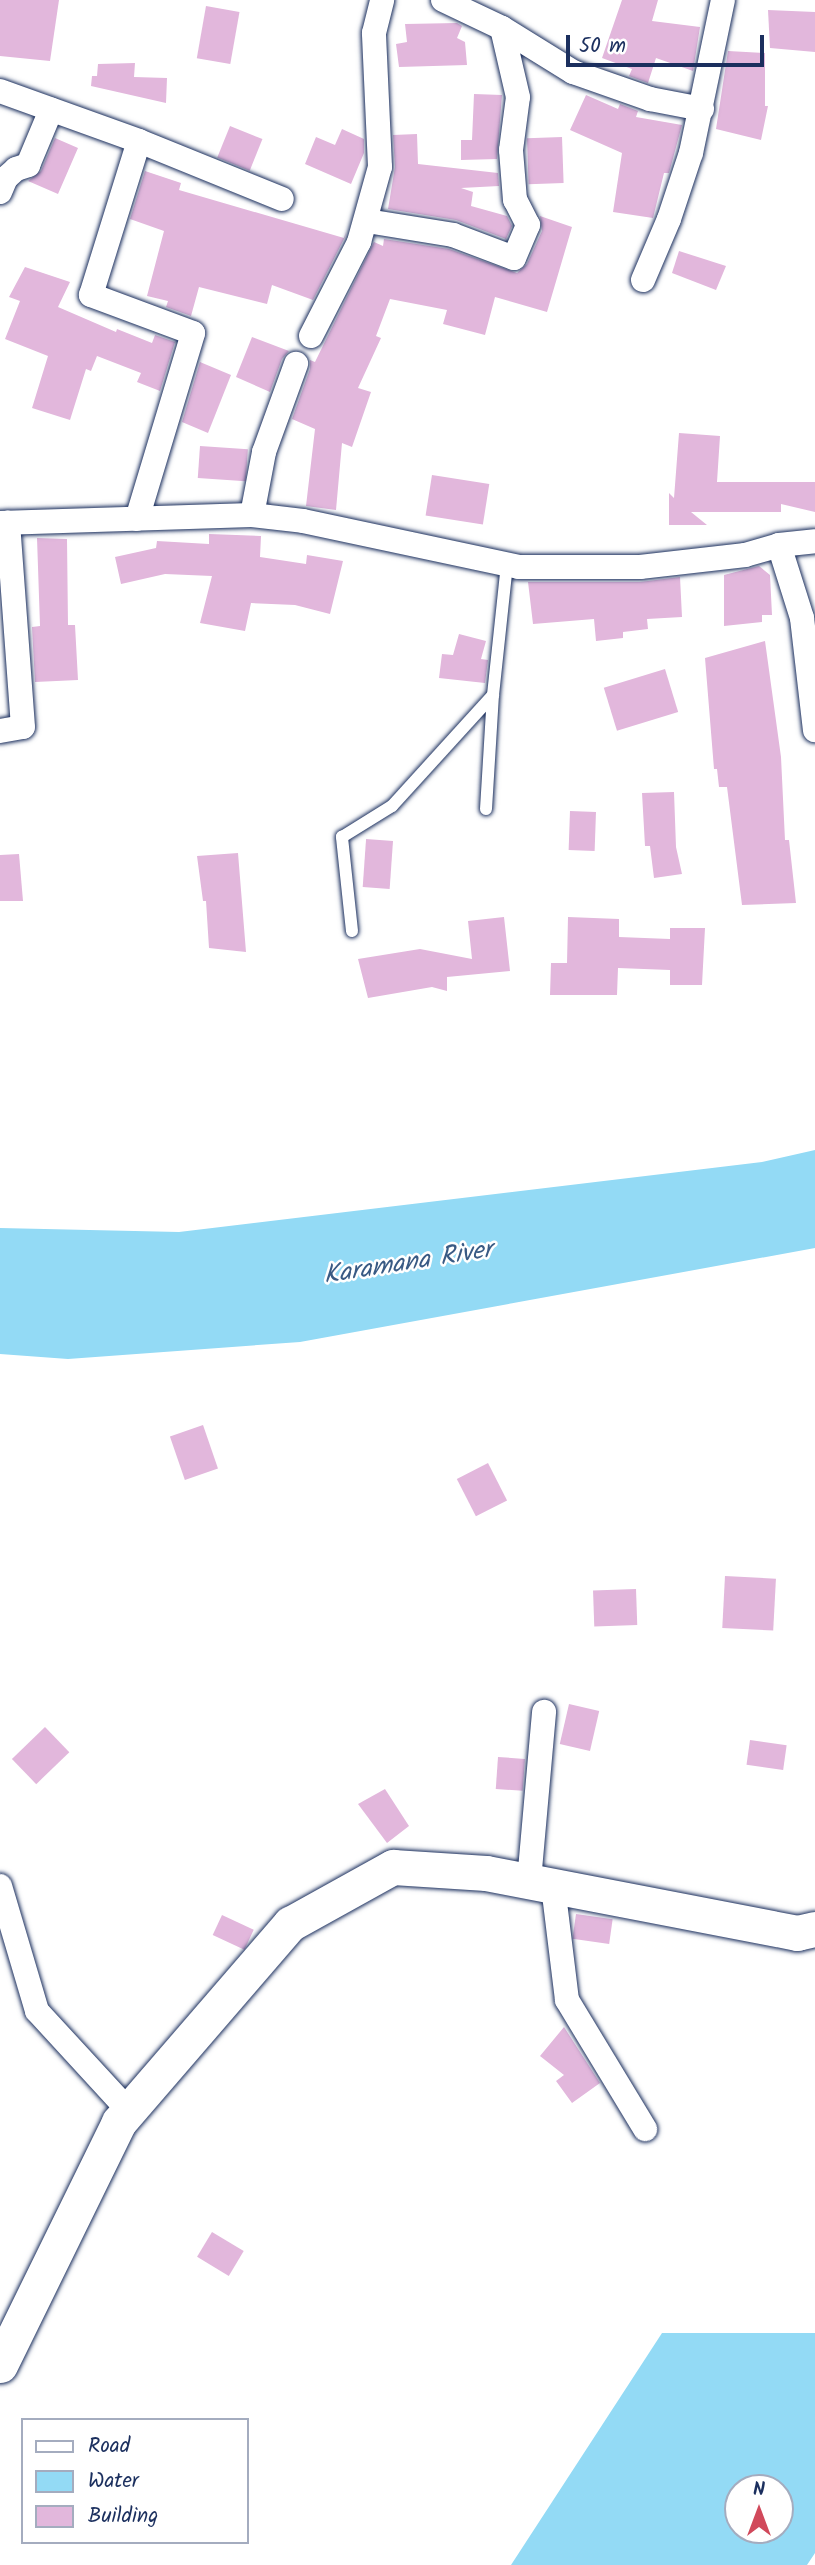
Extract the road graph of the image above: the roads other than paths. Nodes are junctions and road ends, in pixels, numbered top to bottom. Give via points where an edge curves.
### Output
1 (382, 0) edge
2 (443, 0) edge
3 (723, 0) edge
4 (502, 28) junction
5 (0, 91) edge
6 (702, 109) junction
7 (51, 110) junction
8 (139, 141) junction
9 (0, 192) edge
10 (282, 199) dead end
11 (367, 221) junction
12 (643, 279) dead end
13 (311, 336) dead end
14 (296, 364) dead end
15 (252, 515) junction
16 (137, 519) junction
17 (4, 523) edge
18 (815, 541) edge
19 (779, 545) junction
20 (507, 565) junction
21 (493, 695) junction
22 (815, 730) edge
23 (0, 731) edge
24 (486, 809) dead end
25 (352, 931) dead end
26 (544, 1712) dead end
27 (541, 1883) junction
28 (0, 1886) edge
29 (815, 1928) edge
30 (128, 2110) junction
31 (645, 2129) dead end
32 (0, 2365) edge

1 - 11 street via 374,33 380,167
2 - 4 street
3 - 6 street
4 - 6 street via 573,72 650,99
4 - 11 street via 518,97 511,150 515,200 528,225 514,258 453,235
5 - 7 street
6 - 12 street via 668,219
7 - 8 street
7 - 9 street via 29,165 6,178
8 - 10 street
8 - 16 street via 91,295 193,333
11 - 13 street
14 - 15 street via 264,452
15 - 16 street
15 - 20 street via 303,521
16 - 17 street
17 - 23 street via 23,727
18 - 19 street
19 - 20 street via 745,555 640,567
19 - 22 street via 802,618
20 - 21 lane
21 - 24 lane
21 - 25 lane via 392,806 342,837
26 - 27 street
27 - 29 main road via 797,1933
27 - 30 main road via 486,1873 393,1867 290,1924
27 - 31 street via 567,2000
28 - 30 street via 37,2011
30 - 32 main road

